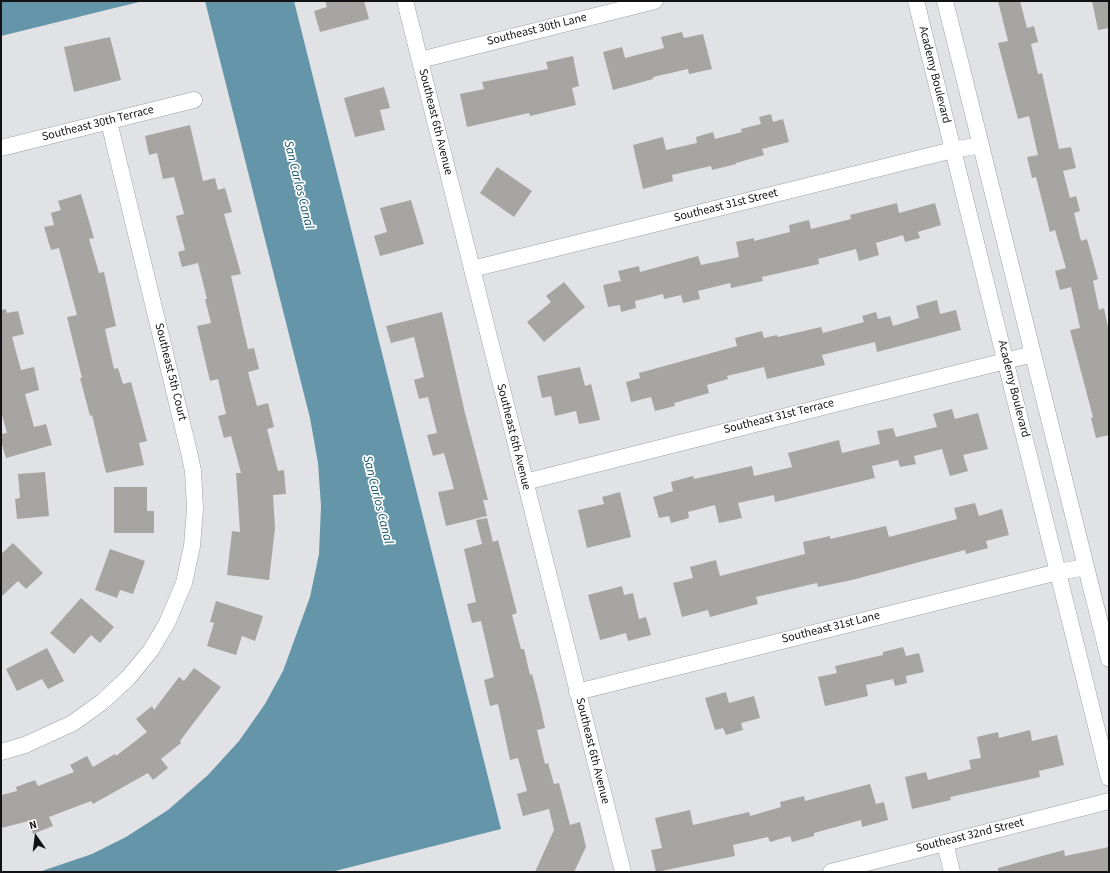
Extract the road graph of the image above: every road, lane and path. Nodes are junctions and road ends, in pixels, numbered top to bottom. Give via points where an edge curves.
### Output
1 (405, 1) edge
2 (655, 1) edge
3 (916, 1) edge
4 (945, 1) edge
5 (420, 60) junction
6 (194, 100) dead end
7 (109, 122) junction
8 (981, 145) junction
9 (1, 148) edge
10 (953, 150) junction
11 (472, 269) junction
12 (1033, 354) junction
13 (1006, 361) junction
14 (525, 482) junction
15 (1086, 567) junction
16 (1058, 572) junction
17 (1109, 659) edge
18 (577, 692) junction
19 (1, 752) edge
20 (1109, 778) edge
21 (1109, 801) edge
22 (945, 843) junction
23 (623, 872) edge
24 (831, 872) edge
25 (952, 872) edge

1 - 5 street, Southeast 6th Avenue
2 - 5 street, Southeast 30th Lane
3 - 10 street, Academy Boulevard
4 - 8 street
5 - 11 street, Southeast 6th Avenue
6 - 7 street, Southeast 30th Terrace
7 - 9 street, Southeast 30th Terrace
7 - 19 street, Southeast 5th Court via 193,471 195,509 192,546 184,583 167,623 140,664 102,702 58,731 25,746
8 - 10 street, Southeast 31st Street
8 - 12 street
10 - 11 street, Southeast 31st Street
10 - 13 street, Academy Boulevard
11 - 14 street, Southeast 6th Avenue
12 - 13 street, Southeast 31st Terrace
12 - 15 street
13 - 14 street, Southeast 31st Terrace
13 - 16 street, Academy Boulevard
14 - 18 street, Southeast 6th Avenue
15 - 16 street, Southeast 31st Lane
15 - 17 street
16 - 18 street, Southeast 31st Lane
16 - 20 street, Academy Boulevard
18 - 23 street, Southeast 6th Avenue
21 - 22 street, Southeast 32nd Street
22 - 24 street, Southeast 32nd Street
22 - 25 street

